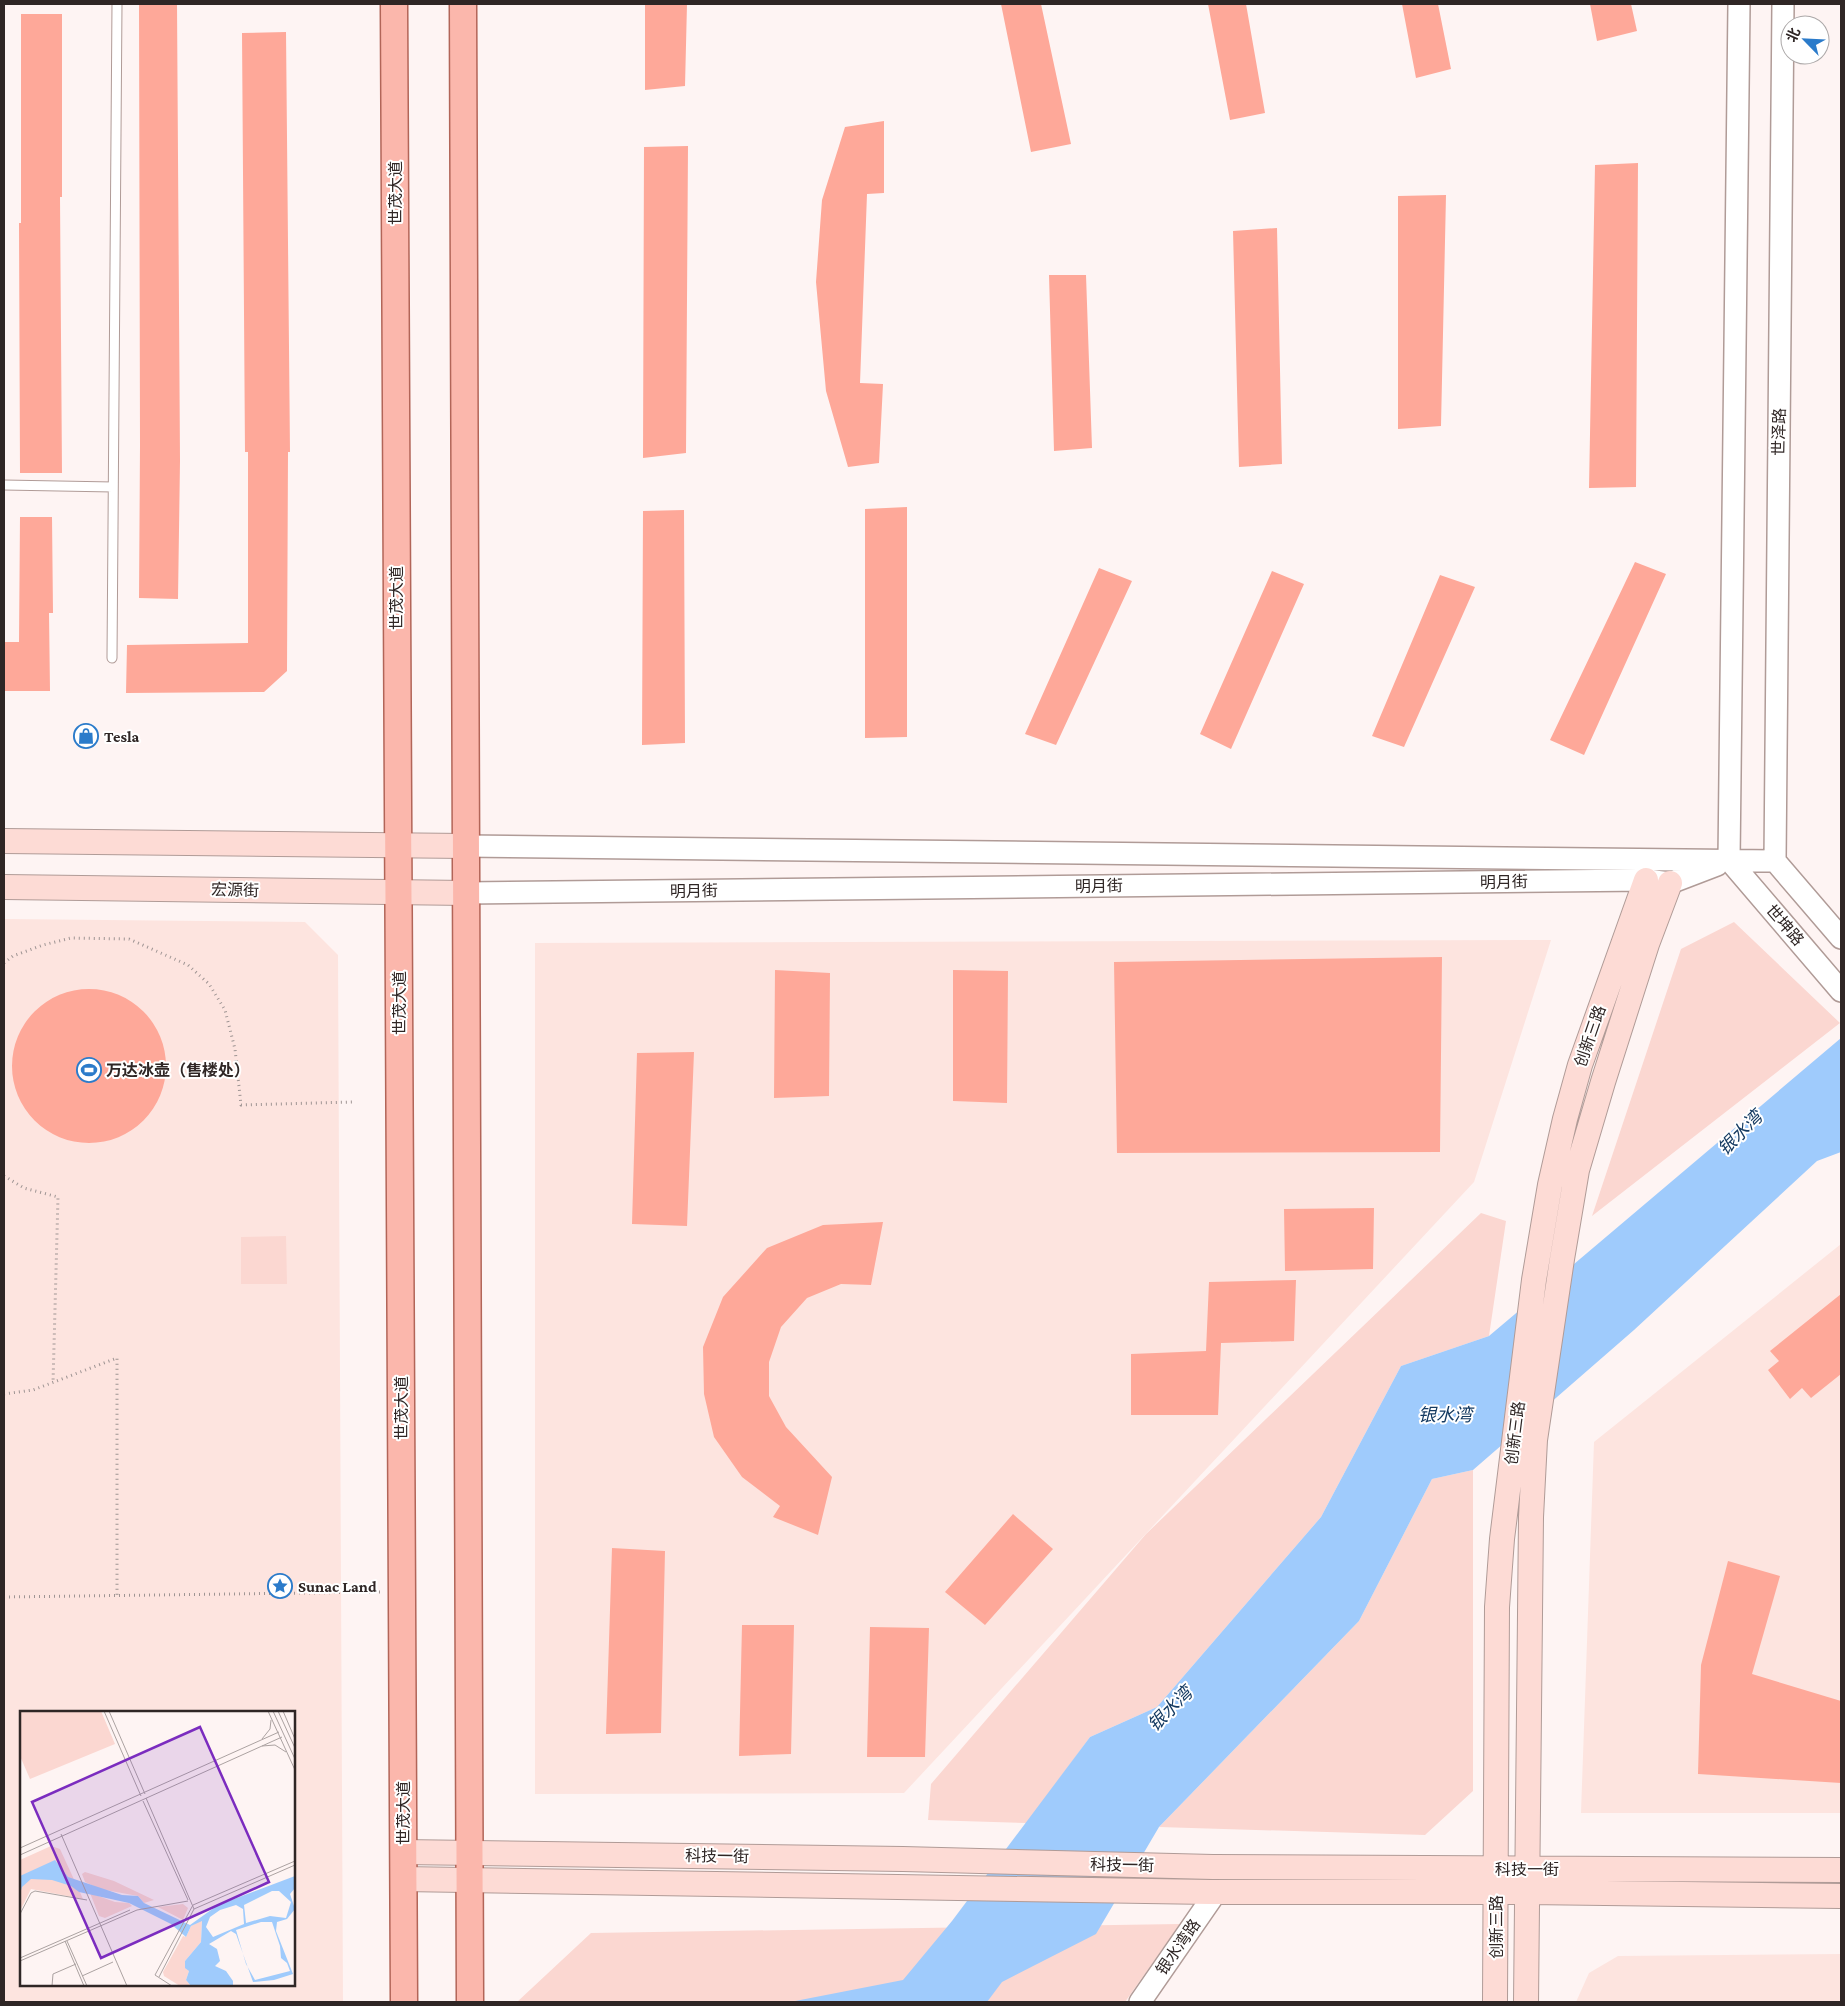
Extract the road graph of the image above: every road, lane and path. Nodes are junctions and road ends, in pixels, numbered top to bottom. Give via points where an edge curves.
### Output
1 (117, 4) edge
2 (394, 4) edge
3 (463, 4) edge
4 (1739, 4) edge
5 (1783, 4) edge
6 (4, 486) edge
7 (113, 487) junction
8 (112, 658) dead end
9 (4, 842) edge
10 (398, 846) junction
11 (465, 846) junction
12 (1729, 860) junction
13 (1775, 861) junction
14 (1646, 880) junction
15 (1670, 883) junction
16 (4, 887) edge
17 (398, 892) junction
18 (466, 893) junction
19 (1841, 938) edge
20 (4, 963) edge
21 (1838, 986) edge
22 (353, 1102) dead end
23 (4, 1176) edge
24 (53, 1383) junction
25 (4, 1394) edge
26 (402, 1591) junction
27 (117, 1595) junction
28 (4, 1597) edge
29 (403, 1852) junction
30 (469, 1852) junction
31 (1496, 1869) junction
32 (1528, 1869) junction
33 (1841, 1870) edge
34 (403, 1879) junction
35 (469, 1879) junction
36 (1213, 1892) junction
37 (1496, 1892) junction
38 (1528, 1892) junction
39 (1841, 1896) edge
40 (404, 2002) edge
41 (470, 2002) edge
42 (1140, 2002) edge
43 (1495, 2002) edge
44 (1526, 2002) edge

1 - 7 lane
2 - 10 main road, 世茂大道
3 - 11 main road
4 - 12 street
5 - 13 street, 世泽路
6 - 7 lane
7 - 8 lane
9 - 10 main road
10 - 11 main road
10 - 17 main road, 世茂大道
11 - 12 street, 明月街
11 - 18 main road
12 - 13 street, 明月街
12 - 15 street, 明月街
12 - 21 street, 世坤路
13 - 19 street
14 - 15 street, 明月街
14 - 18 street, 明月街
14 - 31 main road, 创新三路 via 1580,1064 1564,1119 1534,1280 1502,1539 1498,1607
15 - 32 main road, 创新三路 via 1647,944 1578,1170 1535,1440 1531,1517
16 - 17 main road, 宏源街
17 - 18 main road, 宏源街
17 - 26 main road, 世茂大道
18 - 30 main road
20 - 22 path via 13,956 71,938 129,939 157,950 188,965 209,984 225,1010 235,1049 241,1105
23 - 24 path via 24,1188 58,1197
24 - 25 path
24 - 27 path via 117,1358
26 - 27 path
26 - 29 main road, 世茂大道
27 - 28 path
29 - 30 main road, 科技一街
29 - 34 main road, 世茂大道
30 - 31 main road, 科技一街 via 1213,1867
30 - 35 main road
31 - 32 main road, 科技一街
31 - 37 main road, 创新三路
32 - 33 main road, 科技一街
32 - 38 main road, 创新三路
34 - 35 main road, 科技一街
34 - 40 main road, 世茂大道
35 - 36 main road, 科技一街
35 - 41 main road
36 - 37 main road, 科技一街
36 - 42 street, 银水湾路
37 - 38 main road, 科技一街
37 - 43 main road, 创新三路
38 - 39 main road, 科技一街
38 - 44 main road, 创新三路

